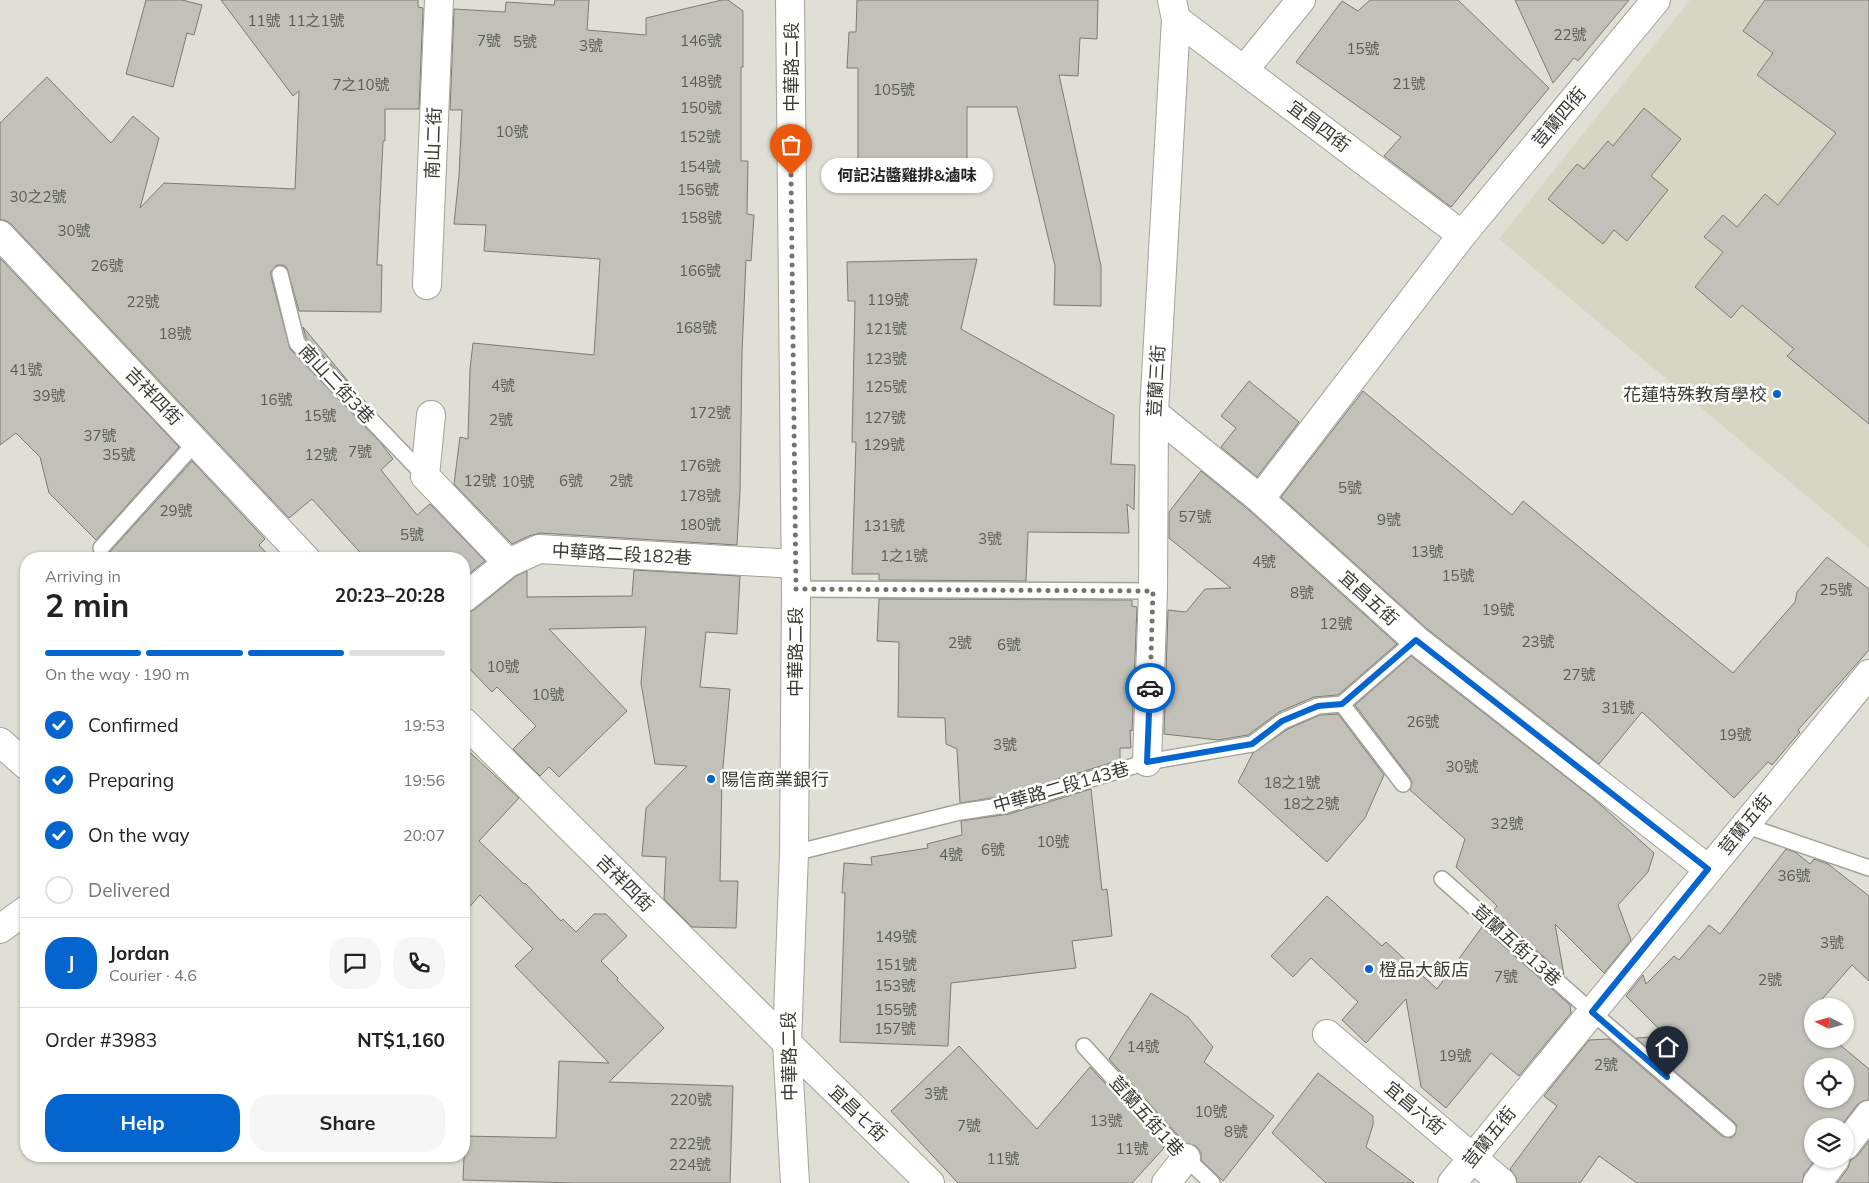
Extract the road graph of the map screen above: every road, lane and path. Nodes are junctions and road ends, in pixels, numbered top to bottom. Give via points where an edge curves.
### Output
1 (439, 0) edge
2 (790, 0) edge
3 (1301, 0) edge
4 (1656, 0) edge
5 (1174, 9) edge
6 (1244, 70) junction
7 (0, 235) edge
8 (1462, 235) junction
9 (280, 274) dead end
10 (427, 285) dead end
11 (1154, 413) junction
12 (431, 415) dead end
13 (197, 442) junction
14 (425, 476) junction
15 (1260, 500) junction
16 (102, 548) dead end
17 (299, 552) edge
18 (508, 563) junction
19 (795, 577) junction
20 (1153, 591) junction
21 (470, 593) edge
22 (1416, 640) junction
23 (1869, 674) edge
24 (1342, 704) junction
25 (470, 728) edge
26 (0, 742) edge
27 (20, 760) edge
28 (1147, 762) junction
29 (1403, 784) dead end
30 (1744, 825) junction
31 (794, 853) junction
32 (1869, 868) edge
33 (1708, 869) junction
34 (1442, 879) dead end
35 (20, 914) edge
36 (0, 929) edge
37 (1592, 1012) junction
38 (1327, 1034) dead end
39 (787, 1043) junction
40 (1084, 1046) dead end
41 (1869, 1115) edge
42 (1728, 1129) dead end
43 (1854, 1134) edge
44 (1473, 1157) junction
45 (1186, 1158) junction
46 (1828, 1168) edge
47 (795, 1183) edge
48 (930, 1183) edge
49 (1166, 1183) edge
50 (1212, 1183) edge
51 (1452, 1183) edge
52 (1502, 1183) edge
53 (1817, 1183) edge

1 - 10 street, 南山二街
2 - 19 street, 中華路二段
3 - 6 street
4 - 8 street, 荳蘭四街
5 - 6 street, 宜昌四街
5 - 11 street, 荳蘭三街
6 - 8 street, 宜昌四街
7 - 13 street, 吉祥四街
8 - 15 street, 荳蘭四街
9 - 14 lane, 南山二街3巷 via 296,343
11 - 15 street, 宜昌五街
11 - 20 street, 荳蘭三街
12 - 14 street
13 - 16 lane
13 - 17 street, 吉祥四街
14 - 18 street
15 - 22 street, 宜昌五街
18 - 19 street, 中華路二段182巷 via 540,549
18 - 21 street, 中華路二段182巷
19 - 20 lane
19 - 31 street, 中華路二段
20 - 28 street, 荳蘭三街
22 - 24 lane
22 - 33 street, 宜昌五街
23 - 30 street, 荳蘭五街
24 - 28 lane, 中華路二段143巷 via 1318,706 1282,721 1252,744
24 - 29 lane
25 - 39 street, 吉祥四街
26 - 27 street
28 - 31 lane, 中華路二段143巷 via 1006,805 960,812
30 - 32 lane
30 - 33 street, 荳蘭五街
31 - 39 street, 中華路二段
33 - 37 street, 荳蘭五街
34 - 37 lane, 荳蘭五街13巷
35 - 36 street
37 - 42 lane, 荳蘭五街13巷
37 - 44 street, 荳蘭五街
38 - 44 street, 宜昌六街
39 - 47 street, 中華路二段
39 - 48 street, 宜昌七街
40 - 45 lane, 荳蘭五街1巷
41 - 43 street
44 - 51 street, 荳蘭五街
44 - 52 street, 宜昌六街
45 - 49 street
45 - 50 lane, 荳蘭五街1巷
46 - 53 street

